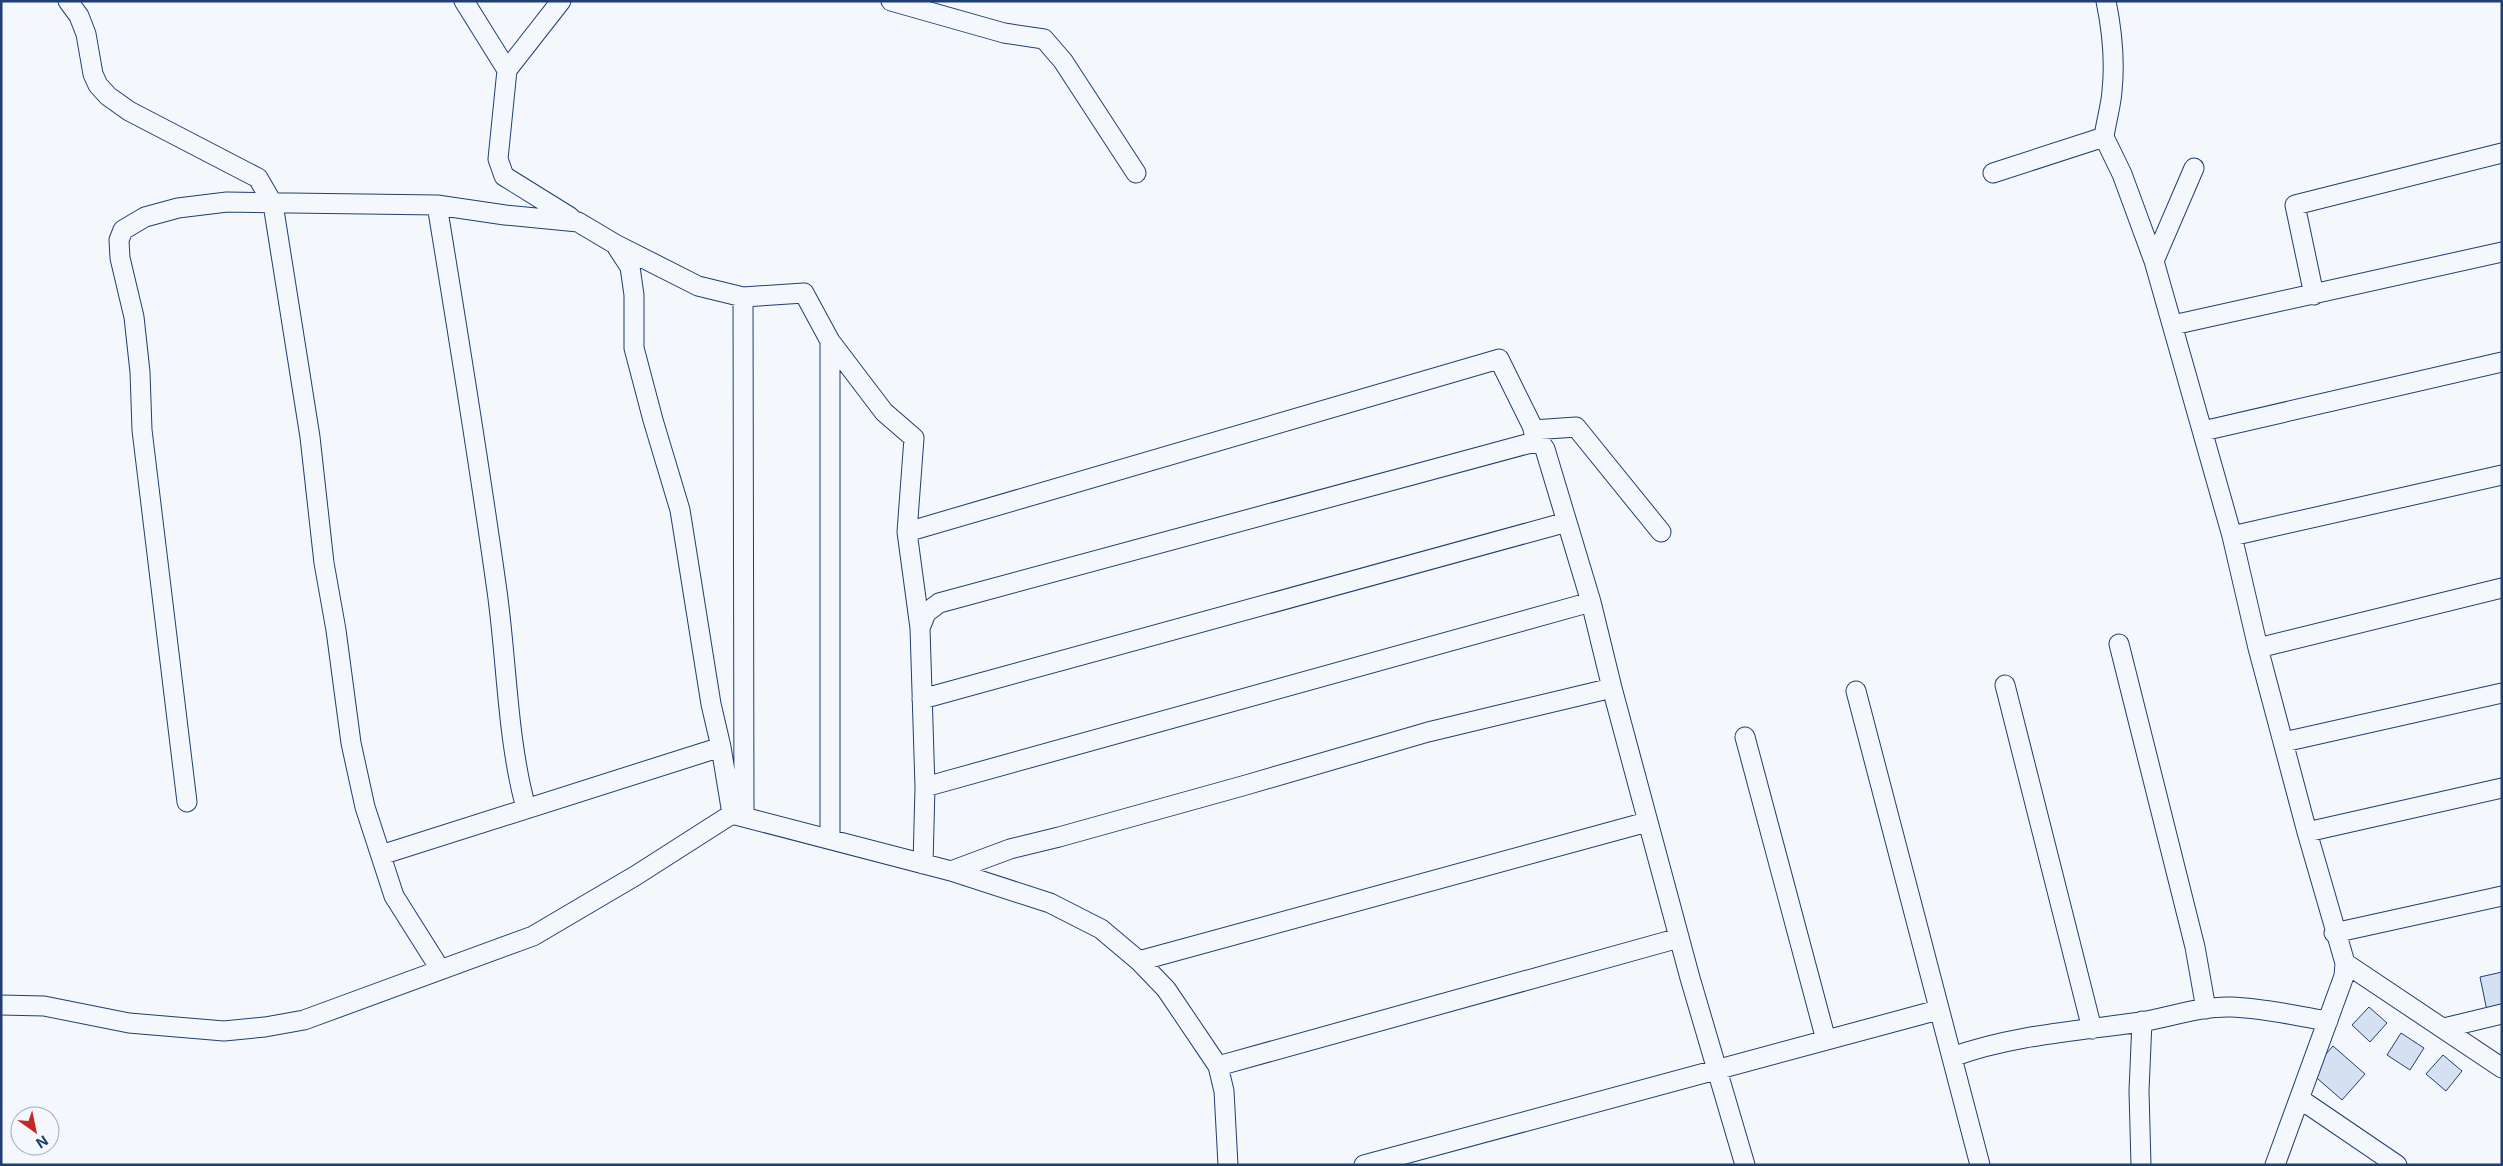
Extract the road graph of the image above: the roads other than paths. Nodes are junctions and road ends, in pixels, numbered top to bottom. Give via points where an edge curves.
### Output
1 (68, 1) edge
2 (464, 1) edge
3 (561, 1) edge
4 (891, 1) edge
5 (2106, 1) edge
6 (507, 70) junction
7 (2104, 138) junction
8 (2502, 152) edge
9 (2194, 168) dead end
10 (1136, 173) dead end
11 (1993, 173) dead end
12 (273, 204) junction
13 (437, 205) junction
14 (578, 222) junction
15 (615, 244) junction
16 (2502, 252) edge
17 (2154, 261) junction
18 (2314, 295) junction
19 (743, 297) junction
20 (2173, 325) junction
21 (830, 341) junction
22 (2502, 362) edge
23 (2203, 431) junction
24 (1537, 436) junction
25 (2502, 475) edge
26 (1567, 522) junction
27 (907, 532) junction
28 (1661, 532) dead end
29 (2232, 536) junction
30 (2502, 588) edge
31 (1590, 602) junction
32 (920, 628) junction
33 (2119, 644) dead end
34 (2258, 648) junction
35 (2005, 685) dead end
36 (1612, 688) junction
37 (1856, 691) dead end
38 (2502, 693) edge
39 (922, 700) junction
40 (1746, 737) dead end
41 (2284, 742) junction
42 (721, 747) junction
43 (925, 787) junction
44 (2502, 788) edge
45 (186, 802) dead end
46 (526, 808) junction
47 (738, 816) junction
48 (1647, 822) junction
49 (2306, 832) junction
50 (830, 840) junction
51 (381, 855) junction
52 (923, 864) junction
53 (951, 871) junction
54 (2502, 896) edge
55 (2334, 933) junction
56 (1679, 938) junction
57 (1139, 961) junction
58 (2344, 963) junction
59 (440, 969) junction
60 (1, 1005) edge
61 (2206, 1009) junction
62 (1938, 1010) junction
63 (2502, 1014) edge
64 (2142, 1021) junction
65 (2328, 1021) junction
66 (2444, 1028) junction
67 (2092, 1029) junction
68 (1826, 1040) junction
69 (1952, 1057) junction
70 (1218, 1066) junction
71 (2502, 1068) edge
72 (1718, 1069) junction
73 (2300, 1099) junction
74 (1228, 1165) edge
75 (1364, 1165) edge
76 (1745, 1165) edge
77 (1980, 1165) edge
78 (2141, 1165) edge
79 (2275, 1165) edge
80 (2397, 1165) edge

1 - 12 street via 86,34 93,74 108,96 129,111 258,178
2 - 6 street
3 - 6 street
4 - 10 street via 1004,33 1044,39 1063,61
5 - 7 street via 2113,69
6 - 14 street via 499,168 511,182
7 - 11 street
7 - 17 street via 2122,174
8 - 18 street via 2295,205
9 - 17 street
12 - 13 street
12 - 45 street via 227,202 178,208 132,222 123,230 119,240 134,317 142,430
12 - 51 street via 310,436 324,563 351,744
13 - 14 street
13 - 46 street via 498,599 514,756
14 - 15 street
15 - 19 street via 698,286
15 - 42 street via 630,267 634,295 634,348 680,510 711,704
16 - 18 street
17 - 20 street
18 - 20 street
19 - 21 street via 804,293
19 - 47 street
20 - 23 street
21 - 27 street via 884,412 914,438
21 - 50 street
22 - 23 street
23 - 29 street
24 - 26 street via 1545,449
24 - 27 street via 1499,359
24 - 28 street via 1576,427
24 - 32 street via 939,603 926,613
25 - 29 street
26 - 31 street
26 - 39 street
27 - 32 street
29 - 34 street
30 - 34 street
31 - 36 street
31 - 43 street
32 - 39 street
33 - 61 street via 2195,947
34 - 41 street
35 - 67 street
36 - 48 street
36 - 53 street via 1428,732 1010,849
37 - 62 street
38 - 41 street
39 - 43 street
40 - 68 street
41 - 49 street
42 - 46 street
42 - 47 street
43 - 52 street
44 - 49 street
46 - 51 street
47 - 50 street
47 - 59 street via 533,936
48 - 56 street
48 - 57 street
49 - 55 street
50 - 52 street
51 - 59 street via 394,896
52 - 53 street
53 - 57 street via 1050,902 1101,929
54 - 55 street
55 - 58 street
56 - 70 street
56 - 72 street
57 - 70 street via 1166,988
58 - 65 street via 2342,982
58 - 66 street
59 - 60 street via 304,1020 224,1031 130,1023 44,1006
61 - 64 street
61 - 65 street via 2250,1009
62 - 68 street
62 - 69 street
63 - 66 street
64 - 67 street
64 - 78 street
65 - 73 street
66 - 71 street
67 - 69 street via 1981,1046
68 - 72 street
69 - 77 street
70 - 74 street via 1224,1091
72 - 75 street
72 - 76 street
73 - 79 street
73 - 80 street

